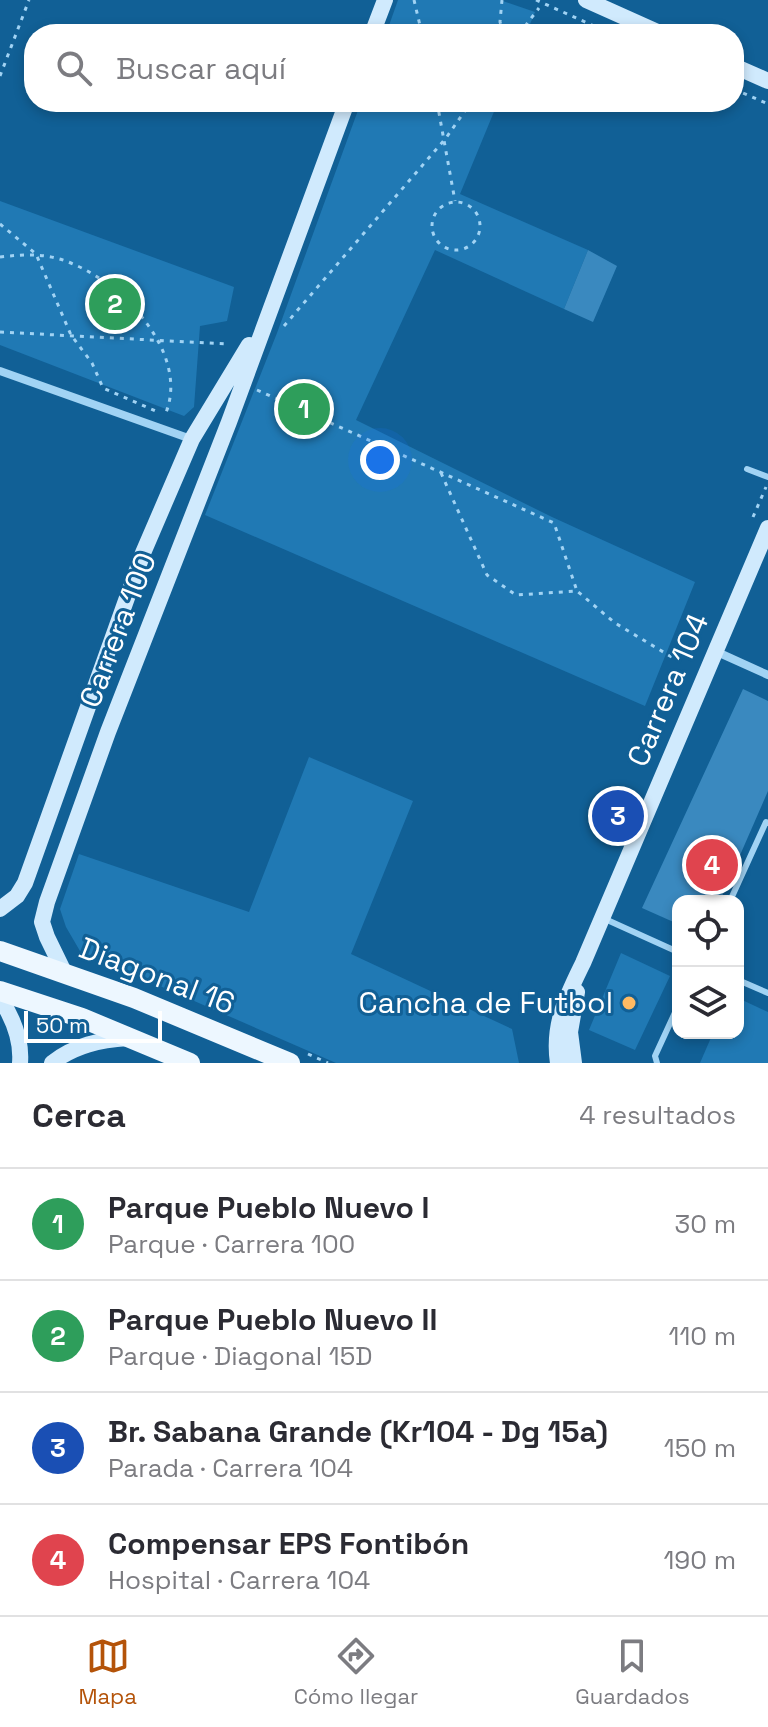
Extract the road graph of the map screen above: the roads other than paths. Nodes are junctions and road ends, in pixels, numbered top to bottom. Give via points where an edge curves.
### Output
1 (385, 0) edge
2 (586, 0) edge
3 (376, 24) edge
4 (640, 24) edge
5 (744, 70) edge
6 (768, 81) edge
7 (343, 112) edge
8 (270, 309) junction
9 (0, 371) edge
10 (192, 439) junction
11 (747, 469) dead end
12 (768, 477) edge
13 (768, 528) edge
14 (715, 651) junction
15 (768, 675) edge
16 (82, 722) junction
17 (108, 732) junction
18 (768, 823) edge
19 (733, 895) edge
20 (0, 909) edge
21 (602, 917) junction
22 (672, 949) edge
23 (0, 951) edge
24 (583, 963) junction
25 (64, 972) junction
26 (744, 983) edge
27 (0, 991) edge
28 (768, 993) edge
29 (0, 998) edge
30 (672, 1019) edge
31 (132, 1038) junction
32 (20, 1063) edge
33 (52, 1063) edge
34 (190, 1063) edge
35 (290, 1063) edge
36 (558, 1063) edge
37 (574, 1063) edge
38 (657, 1063) edge

1 - 3 street
2 - 4 street
5 - 6 street
7 - 8 street, Carrera 100
8 - 10 street, Carrera 100
8 - 17 street, Carrera 100
9 - 10 street
10 - 16 street, Carrera 100 via 143,553
11 - 12 lane
13 - 14 street, Carrera 104
14 - 15 street
14 - 21 street, Carrera 104
16 - 17 street
16 - 20 street, Carrera 100 via 25,883
17 - 25 street, Carrera 100 via 42,922
18 - 19 lane
21 - 22 lane
21 - 24 street, Carrera 104
23 - 25 main road, Diagonal 16
24 - 36 street, Carrera 104 via 558,1019
24 - 37 street, Carrera 104 via 570,1032
25 - 35 main road, Diagonal 16
26 - 28 lane
27 - 31 main road
29 - 32 street via 17,1033
30 - 38 lane via 655,1056
31 - 33 street via 78,1047
31 - 34 main road

